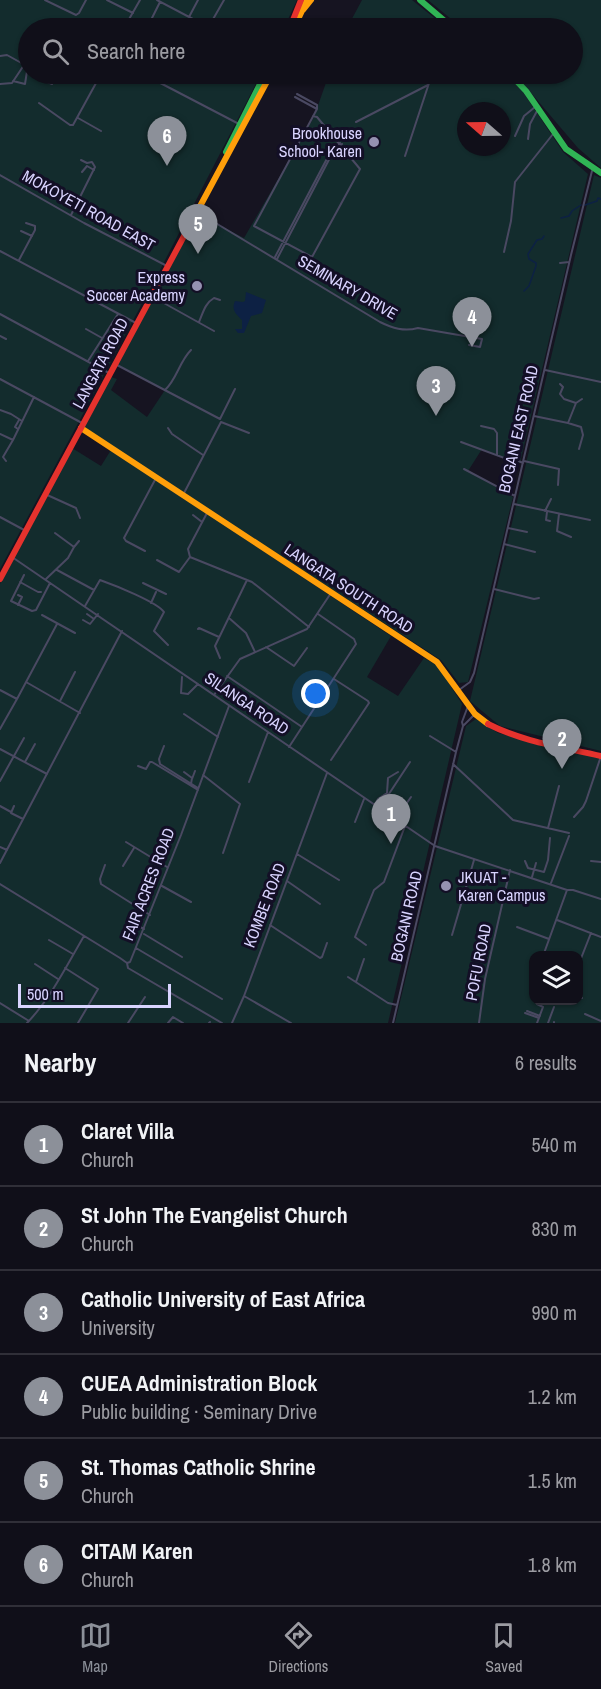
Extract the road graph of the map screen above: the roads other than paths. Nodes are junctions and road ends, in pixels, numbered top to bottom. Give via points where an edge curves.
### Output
1 (45, 0) edge
2 (86, 0) edge
3 (107, 0) edge
4 (140, 0) edge
5 (198, 0) edge
6 (224, 0) edge
7 (306, 0) edge
8 (159, 1) edge
9 (419, 1) edge
10 (133, 13) junction
11 (189, 17) joint
12 (130, 18) edge
13 (151, 18) edge
14 (214, 18) edge
15 (294, 18) edge
16 (299, 18) edge
17 (439, 18) edge
18 (0, 56) edge
19 (18, 61) edge
20 (18, 76) edge
21 (13, 81) junction
22 (18, 82) edge
23 (0, 84) edge
24 (95, 84) edge
25 (162, 84) edge
26 (260, 84) edge
27 (265, 84) edge
28 (520, 84) edge
29 (428, 85) joint
30 (296, 95) dead end
31 (39, 103) dead end
32 (537, 108) junction
33 (314, 116) junction
34 (78, 118) junction
35 (356, 122) dead end
36 (241, 126) junction
37 (101, 130) dead end
38 (554, 133) junction
39 (515, 136) dead end
40 (528, 139) dead end
41 (341, 144) junction
42 (405, 156) dead end
43 (81, 160) dead end
44 (593, 168) junction
45 (94, 170) junction
46 (82, 172) dead end
47 (601, 173) edge
48 (0, 175) edge
49 (196, 211) junction
50 (71, 215) junction
51 (26, 223) dead end
52 (21, 231) dead end
53 (32, 236) junction
54 (284, 243) junction
55 (0, 251) edge
56 (504, 252) dead end
57 (276, 258) junction
58 (19, 260) junction
59 (569, 262) junction
60 (560, 263) dead end
61 (167, 266) junction
62 (151, 296) junction
63 (220, 300) dead end
64 (118, 314) junction
65 (0, 315) edge
66 (199, 322) junction
67 (136, 323) junction
68 (86, 329) dead end
69 (214, 331) dead end
70 (0, 336) edge
71 (102, 338) junction
72 (6, 339) dead end
73 (470, 345) dead end
74 (191, 350) dead end
75 (88, 362) junction
76 (115, 364) junction
77 (544, 370) junction
78 (109, 373) junction
79 (0, 379) edge
80 (601, 382) edge
81 (560, 384) dead end
82 (235, 388) dead end
83 (165, 390) junction
84 (34, 397) junction
85 (582, 399) dead end
86 (576, 403) junction
87 (0, 410) edge
88 (534, 416) junction
89 (21, 421) junction
90 (568, 423) junction
91 (82, 425) junction
92 (481, 426) dead end
93 (168, 428) dead end
94 (249, 433) dead end
95 (0, 434) edge
96 (13, 440) junction
97 (461, 441) dead end
98 (579, 449) dead end
99 (203, 455) junction
100 (497, 455) junction
101 (6, 460) dead end
102 (523, 462) junction
103 (464, 469) dead end
104 (156, 478) junction
105 (558, 485) dead end
106 (45, 494) junction
107 (183, 495) junction
108 (515, 496) junction
109 (551, 499) dead end
110 (513, 504) junction
111 (208, 511) junction
112 (546, 512) junction
113 (560, 514) junction
114 (193, 515) dead end
115 (0, 517) edge
116 (80, 518) dead end
117 (590, 520) dead end
118 (550, 521) dead end
119 (202, 522) junction
120 (508, 528) junction
121 (26, 531) junction
122 (527, 532) dead end
123 (55, 533) dead end
124 (571, 537) dead end
125 (79, 541) dead end
126 (504, 544) junction
127 (74, 547) junction
128 (145, 550) dead end
129 (535, 552) dead end
130 (12, 556) junction
131 (190, 557) junction
132 (157, 560) dead end
133 (57, 569) junction
134 (1, 574) edge
135 (24, 575) dead end
136 (46, 579) junction
137 (247, 580) junction
138 (20, 582) junction
139 (50, 583) junction
140 (143, 584) dead end
141 (494, 589) junction
142 (94, 590) junction
143 (157, 591) junction
144 (41, 592) dead end
145 (331, 593) junction
146 (18, 594) dead end
147 (166, 594) dead end
148 (539, 598) dead end
149 (151, 603) junction
150 (18, 605) junction
151 (85, 606) junction
152 (87, 614) dead end
153 (98, 614) junction
154 (318, 614) junction
155 (42, 615) dead end
156 (229, 618) junction
157 (94, 619) junction
158 (83, 620) dead end
159 (57, 624) junction
160 (309, 627) junction
161 (198, 630) dead end
162 (122, 631) junction
163 (75, 633) dead end
164 (219, 638) junction
165 (168, 645) dead end
166 (266, 647) junction
167 (307, 648) dead end
168 (255, 652) junction
169 (220, 658) dead end
170 (75, 672) dead end
171 (227, 676) junction
172 (182, 677) dead end
173 (334, 679) junction
174 (26, 682) junction
175 (198, 684) junction
176 (0, 690) edge
177 (459, 690) junction
178 (214, 695) junction
179 (17, 699) junction
180 (60, 701) junction
181 (468, 705) junction
182 (229, 706) junction
183 (80, 713) junction
184 (184, 714) dead end
185 (476, 714) junction
186 (463, 726) junction
187 (302, 727) junction
188 (0, 729) edge
189 (268, 732) junction
190 (430, 736) dead end
191 (218, 737) junction
192 (24, 738) dead end
193 (35, 744) dead end
194 (164, 746) dead end
195 (289, 747) junction
196 (0, 749) edge
197 (456, 752) junction
198 (14, 756) junction
199 (601, 756) edge
200 (331, 760) dead end
201 (25, 762) junction
202 (410, 762) dead end
203 (453, 764) junction
204 (138, 766) dead end
205 (195, 771) dead end
206 (184, 772) dead end
207 (398, 772) dead end
208 (327, 773) junction
209 (47, 774) junction
210 (203, 775) junction
211 (192, 779) junction
212 (0, 781) edge
213 (249, 782) dead end
214 (191, 784) junction
215 (559, 786) dead end
216 (198, 789) junction
217 (411, 796) dead end
218 (364, 799) junction
219 (0, 806) edge
220 (14, 806) dead end
221 (375, 806) junction
222 (379, 809) junction
223 (11, 812) junction
224 (574, 817) dead end
225 (23, 819) junction
226 (395, 820) junction
227 (355, 822) dead end
228 (405, 826) junction
229 (548, 828) junction
230 (550, 838) dead end
231 (126, 842) dead end
232 (435, 846) junction
233 (0, 847) edge
234 (135, 848) junction
235 (7, 850) junction
236 (223, 853) dead end
237 (297, 854) junction
238 (474, 860) junction
239 (525, 861) dead end
240 (591, 861) dead end
241 (601, 862) edge
242 (0, 863) edge
243 (536, 863) dead end
244 (105, 865) dead end
245 (123, 866) dead end
246 (168, 867) junction
247 (510, 870) junction
248 (534, 870) junction
249 (532, 877) junction
250 (339, 880) dead end
251 (287, 881) junction
252 (0, 884) edge
253 (551, 884) junction
254 (161, 886) junction
255 (567, 890) junction
256 (601, 898) edge
257 (191, 902) dead end
258 (320, 904) dead end
259 (150, 915) junction
260 (556, 920) junction
261 (270, 925) junction
262 (138, 926) dead end
263 (517, 927) dead end
264 (144, 929) junction
265 (142, 933) junction
266 (591, 933) junction
267 (452, 935) dead end
268 (84, 936) junction
269 (601, 937) edge
270 (549, 939) junction
271 (49, 940) dead end
272 (327, 943) dead end
273 (366, 945) dead end
274 (136, 948) junction
275 (545, 951) edge
276 (74, 954) junction
277 (583, 955) edge
278 (182, 957) dead end
279 (364, 959) dead end
280 (127, 963) junction
281 (35, 964) dead end
282 (65, 968) junction
283 (348, 977) dead end
284 (59, 979) junction
285 (356, 982) junction
286 (244, 996) junction
287 (145, 997) dead end
288 (222, 999) dead end
289 (0, 1003) edge
290 (397, 1005) junction
291 (540, 1005) edge
292 (554, 1007) dead end
293 (526, 1012) dead end
294 (585, 1014) dead end
295 (539, 1017) junction
296 (601, 1021) edge
297 (28, 1022) edge
298 (78, 1023) edge
299 (129, 1023) edge
300 (168, 1023) edge
301 (183, 1023) edge
302 (222, 1023) edge
303 (232, 1023) edge
304 (291, 1023) edge
305 (393, 1023) edge
306 (479, 1023) edge
307 (538, 1023) edge
308 (548, 1023) edge

1 - 2 street via 75,15
3 - 10 street
4 - 10 street
5 - 11 street
6 - 14 street
7 - 15 main road
7 - 16 main road
8 - 11 street
8 - 13 street
9 - 17 main road
10 - 12 street
18 - 19 street via 5,54
20 - 21 street
21 - 22 street
21 - 23 street
24 - 34 street
25 - 36 street
26 - 36 main road, LANGATA ROAD
27 - 36 main road, LANGATA ROAD
28 - 32 main road
29 - 35 street
29 - 42 street
30 - 33 street via 317,109
31 - 34 street via 70,125
32 - 38 main road
32 - 39 street via 524,116
32 - 40 street
33 - 41 street
33 - 54 street via 254,225
34 - 37 street
36 - 49 main road, LANGATA ROAD
38 - 44 main road via 573,155
38 - 56 street via 515,182
41 - 54 street
41 - 54 street via 360,169 314,256
43 - 45 street via 92,162
44 - 47 main road
44 - 59 street, BOGANI EAST ROAD
45 - 46 street via 87,166
45 - 50 street
48 - 50 street, MOKOYETI ROAD EAST
49 - 57 street, SEMINARY DRIVE
49 - 61 main road, LANGATA ROAD
50 - 61 street, MOKOYETI ROAD EAST
51 - 53 street via 36,227
52 - 53 street
53 - 58 street
54 - 57 street
55 - 58 street
57 - 73 street, SEMINARY DRIVE via 394,329 418,328 482,339 480,347
58 - 64 street
59 - 60 street
59 - 77 street, BOGANI EAST ROAD
61 - 62 main road, LANGATA ROAD
62 - 66 street
62 - 67 main road, LANGATA ROAD
63 - 66 street via 211,299
64 - 67 street
64 - 71 street
65 - 75 street
66 - 69 street
67 - 76 main road, LANGATA ROAD
68 - 71 street
70 - 72 street
71 - 75 street
74 - 83 street
75 - 78 street
76 - 78 main road, LANGATA ROAD
76 - 83 street
77 - 80 street
77 - 88 street, BOGANI EAST ROAD
78 - 91 main road, LANGATA ROAD
79 - 84 street
81 - 86 street via 560,394
82 - 83 street via 220,419
84 - 89 street
84 - 91 street
85 - 86 street
86 - 90 street
87 - 89 street
88 - 90 street
88 - 102 street, BOGANI EAST ROAD
89 - 96 street
90 - 98 street via 581,427
91 - 104 main road, LANGATA SOUTH ROAD
91 - 106 main road, LANGATA ROAD
92 - 100 street via 497,433
93 - 99 street
94 - 99 street via 220,422
95 - 96 street
96 - 101 street via 3,457
97 - 100 street
99 - 107 street
100 - 102 street
102 - 105 street via 559,470
102 - 108 street, BOGANI EAST ROAD
103 - 108 street
104 - 107 main road, LANGATA SOUTH ROAD
104 - 128 street via 124,536 125,541
106 - 116 street via 76,508
106 - 121 main road, LANGATA ROAD
107 - 111 main road, LANGATA SOUTH ROAD
108 - 110 street, BOGANI EAST ROAD
109 - 112 street
110 - 112 street
110 - 120 street, BOGANI EAST ROAD
111 - 119 street
111 - 145 main road, LANGATA SOUTH ROAD
112 - 113 street
112 - 118 street via 544,518
113 - 117 street
113 - 124 street via 557,531
114 - 119 street
115 - 121 street
119 - 131 street via 187,551
120 - 122 street
120 - 126 street, BOGANI EAST ROAD
121 - 130 main road, LANGATA ROAD
123 - 127 street
125 - 127 street
126 - 129 street
126 - 141 street, BOGANI EAST ROAD
127 - 133 street
130 - 134 main road, LANGATA ROAD
130 - 136 street, SILANGA ROAD
131 - 132 street via 179,572
131 - 137 street
133 - 136 street
133 - 142 street
135 - 138 street
136 - 139 street, SILANGA ROAD
137 - 156 street
137 - 160 street
138 - 144 street
138 - 150 street via 11,601
139 - 150 street via 35,611
139 - 151 street, SILANGA ROAD
140 - 143 street
141 - 148 street
141 - 177 street, BOGANI EAST ROAD via 473,677
142 - 149 street via 102,580
142 - 151 street
143 - 147 street
143 - 149 street
145 - 154 street
145 - 177 main road, LANGATA SOUTH ROAD via 437,662
146 - 150 street via 22,597
149 - 165 street via 163,610 154,631
151 - 153 street, SILANGA ROAD
152 - 157 street
153 - 157 street
153 - 162 street, SILANGA ROAD
154 - 160 street
154 - 173 street via 356,642
155 - 159 street
156 - 164 street
156 - 168 street via 246,633
157 - 158 street via 90,624
159 - 163 street
159 - 174 street
160 - 166 street
161 - 164 street
162 - 175 street, SILANGA ROAD
162 - 183 street
164 - 169 street via 215,648
166 - 167 street via 294,666
166 - 168 street
168 - 171 street via 239,659
170 - 180 street
171 - 178 street
171 - 187 street
172 - 175 street via 181,693 188,694
173 - 187 street
173 - 200 street via 369,703
174 - 179 street
174 - 180 street
175 - 178 street, SILANGA ROAD
176 - 179 street
177 - 181 main road, LANGATA SOUTH ROAD
178 - 182 street, SILANGA ROAD
179 - 188 street
180 - 183 street
181 - 185 main road, LANGATA SOUTH ROAD
181 - 186 street, BOGANI ROAD
182 - 189 street, SILANGA ROAD
182 - 191 street, FAIR ACRES ROAD
183 - 209 street
184 - 191 street
185 - 186 street
185 - 199 main road, LANGATA SOUTH ROAD via 508,734
186 - 197 street, BOGANI ROAD
187 - 195 street
189 - 195 street, SILANGA ROAD
189 - 213 street
190 - 197 street
191 - 210 street, FAIR ACRES ROAD
192 - 198 street
193 - 201 street
194 - 214 street via 160,764
195 - 208 street, SILANGA ROAD
196 - 198 street
197 - 203 street, BOGANI ROAD
198 - 201 street
198 - 212 street
199 - 224 street via 584,807
201 - 209 street
202 - 222 street
203 - 229 street via 511,819
203 - 232 street, BOGANI ROAD
204 - 216 street via 146,769 152,762
205 - 211 street
206 - 211 street
207 - 221 street via 388,778 387,793
208 - 218 street, SILANGA ROAD
208 - 237 street, KOMBE ROAD
209 - 225 street
210 - 216 street, FAIR ACRES ROAD
210 - 236 street via 240,804
211 - 214 street
214 - 216 street
215 - 229 street
216 - 246 street, FAIR ACRES ROAD
217 - 226 street
218 - 221 street, SILANGA ROAD
218 - 227 street
219 - 223 street
220 - 223 street
221 - 222 street, SILANGA ROAD
222 - 226 street, SILANGA ROAD
223 - 225 street
225 - 235 street
226 - 228 street, SILANGA ROAD
228 - 232 street, SILANGA ROAD
228 - 273 street via 384,882 374,890 355,937
229 - 253 street via 569,835
230 - 248 street via 544,872
231 - 234 street
232 - 238 street, SILANGA ROAD
232 - 290 street, BOGANI ROAD
233 - 235 street
234 - 245 street
234 - 246 street
235 - 242 street
237 - 250 street
237 - 251 street, KOMBE ROAD
238 - 247 street, SILANGA ROAD
238 - 267 street
239 - 248 street
240 - 241 street
243 - 248 street
244 - 259 street via 101,884
246 - 254 street, FAIR ACRES ROAD
247 - 249 street, SILANGA ROAD
247 - 306 street, POFU ROAD
248 - 249 street
249 - 253 street, SILANGA ROAD
251 - 258 street
251 - 261 street, KOMBE ROAD
252 - 268 street, FAIR ACRES ROAD
253 - 255 street, SILANGA ROAD
254 - 257 street
254 - 259 street, FAIR ACRES ROAD
255 - 256 street, SILANGA ROAD
255 - 260 street
259 - 264 street, FAIR ACRES ROAD
260 - 266 street
260 - 270 street
261 - 272 street via 320,958
261 - 286 street, KOMBE ROAD
262 - 264 street
263 - 270 street
264 - 265 street, FAIR ACRES ROAD
265 - 274 street, FAIR ACRES ROAD
265 - 278 street
266 - 269 street
266 - 277 street
268 - 276 street
268 - 280 street, FAIR ACRES ROAD
270 - 275 street
271 - 276 street
274 - 280 street, FAIR ACRES ROAD
274 - 288 street
276 - 282 street
279 - 285 street
280 - 302 street via 128,968
281 - 284 street
282 - 284 street
282 - 298 street via 98,989
283 - 285 street
284 - 297 street
285 - 290 street
286 - 303 street, KOMBE ROAD
286 - 304 street
287 - 299 street
289 - 297 street
290 - 305 street, BOGANI ROAD
291 - 295 street via 543,1006
292 - 308 street
293 - 295 street
294 - 296 street
295 - 307 street
300 - 301 street via 173,1017

